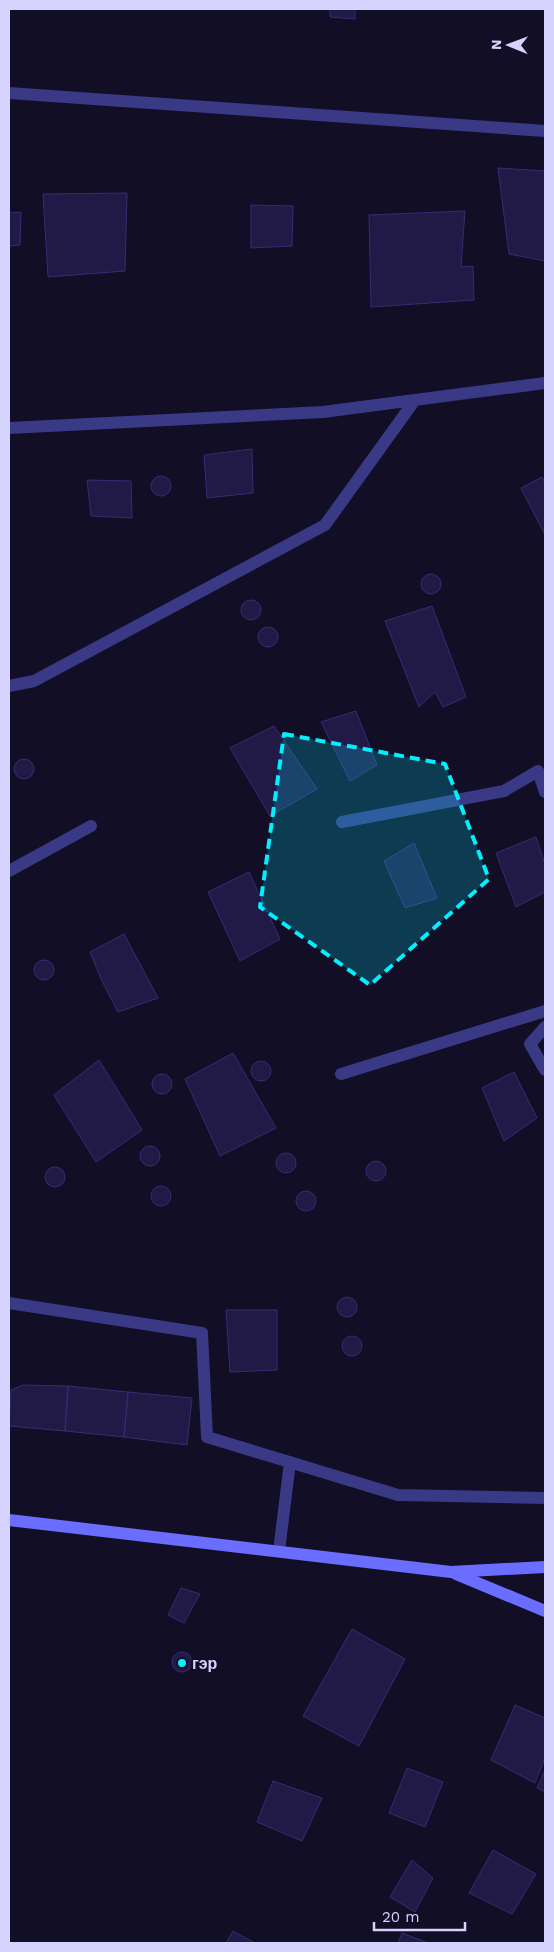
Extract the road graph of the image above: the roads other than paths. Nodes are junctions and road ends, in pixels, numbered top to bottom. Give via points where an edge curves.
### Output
1 (9, 93) edge
2 (545, 131) edge
3 (545, 383) edge
4 (415, 400) junction
5 (9, 428) edge
6 (9, 686) edge
7 (545, 792) edge
8 (342, 822) dead end
9 (91, 826) dead end
10 (9, 871) edge
11 (545, 1011) edge
12 (545, 1027) edge
13 (545, 1070) edge
14 (342, 1074) dead end
15 (9, 1303) edge
16 (290, 1462) junction
17 (545, 1498) edge
18 (9, 1520) edge
19 (279, 1551) junction
20 (545, 1567) edge
21 (451, 1572) junction
22 (545, 1611) edge

1 - 2 street
3 - 4 street
4 - 5 street via 323,412
4 - 6 street via 325,524 34,681
7 - 8 street via 538,771 504,791
9 - 10 street
11 - 14 street
12 - 13 street via 530,1044
15 - 16 street via 202,1333 207,1437
16 - 17 street via 398,1494
16 - 19 street
18 - 19 street
19 - 21 street
20 - 21 street
21 - 22 street

